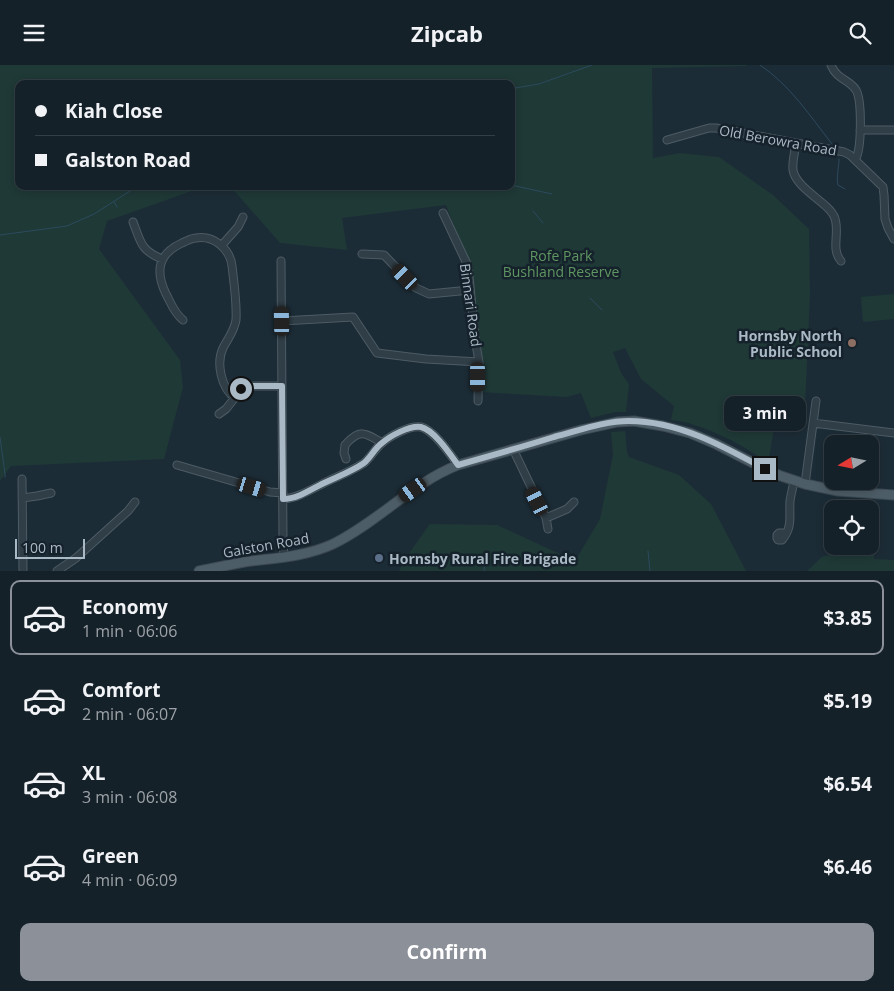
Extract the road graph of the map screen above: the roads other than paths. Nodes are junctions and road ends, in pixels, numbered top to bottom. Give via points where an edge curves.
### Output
1 (831, 65) edge
2 (860, 130) junction
3 (894, 130) edge
4 (667, 140) dead end
5 (796, 143) junction
6 (855, 160) junction
7 (443, 213) dead end
8 (244, 217) dead end
9 (133, 222) dead end
10 (891, 227) edge
11 (894, 239) edge
12 (222, 245) junction
13 (362, 254) dead end
14 (162, 259) junction
15 (281, 261) dead end
16 (840, 261) dead end
17 (470, 290) junction
18 (183, 320) dead end
19 (282, 321) junction
20 (479, 362) junction
21 (282, 386) junction
22 (235, 398) junction
23 (478, 401) dead end
24 (816, 401) dead end
25 (219, 414) dead end
26 (814, 423) junction
27 (894, 433) edge
28 (382, 443) junction
29 (513, 449) junction
30 (346, 459) dead end
31 (177, 465) dead end
32 (458, 465) junction
33 (22, 479) dead end
34 (794, 481) junction
35 (805, 484) junction
36 (51, 493) dead end
37 (894, 495) edge
38 (283, 496) junction
39 (22, 501) junction
40 (134, 502) dead end
41 (574, 502) dead end
42 (546, 517) junction
43 (548, 529) dead end
44 (786, 533) dead end
45 (284, 557) junction
46 (23, 571) edge
47 (57, 571) edge
48 (199, 571) edge

1 - 2 street via 835,73 858,94
2 - 3 street
2 - 6 street
4 - 5 street, Old Berowra Road via 716,128
5 - 6 street, Old Berowra Road via 844,152
5 - 16 street via 794,175 834,216 836,254
6 - 10 street, Old Berowra Road via 883,187 885,219
7 - 17 street, Binnari Road via 468,266
8 - 12 street
9 - 14 street via 145,249
10 - 11 street, Old Berowra Road
12 - 14 street via 208,238 193,238 172,248
12 - 22 street via 232,261 236,313 233,331 220,359 221,373 227,390
13 - 17 street via 384,255 416,288 429,294
14 - 18 street via 162,285
15 - 19 street
17 - 20 street, Binnari Road
19 - 20 street via 353,317 377,353
19 - 21 street
20 - 23 street, Binnari Road
21 - 22 street via 246,386
21 - 38 street
22 - 25 street
24 - 26 street
26 - 27 street
26 - 35 street
28 - 30 street via 368,434 356,435 344,445
28 - 32 street via 396,433 420,427 428,430 443,445
28 - 38 street via 356,468 295,497
29 - 32 main road, Galston Road
29 - 34 main road, Galston Road via 608,424 644,422 699,436
29 - 42 street
31 - 38 street
32 - 45 main road, Galston Road via 427,480 333,543 304,554
33 - 39 street
34 - 35 main road, Galston Road
34 - 44 street
35 - 37 main road, Galston Road via 838,491
36 - 39 street
38 - 45 street
39 - 46 street
40 - 47 street via 76,558
41 - 42 street via 567,509
42 - 43 street
45 - 48 main road, Galston Road

